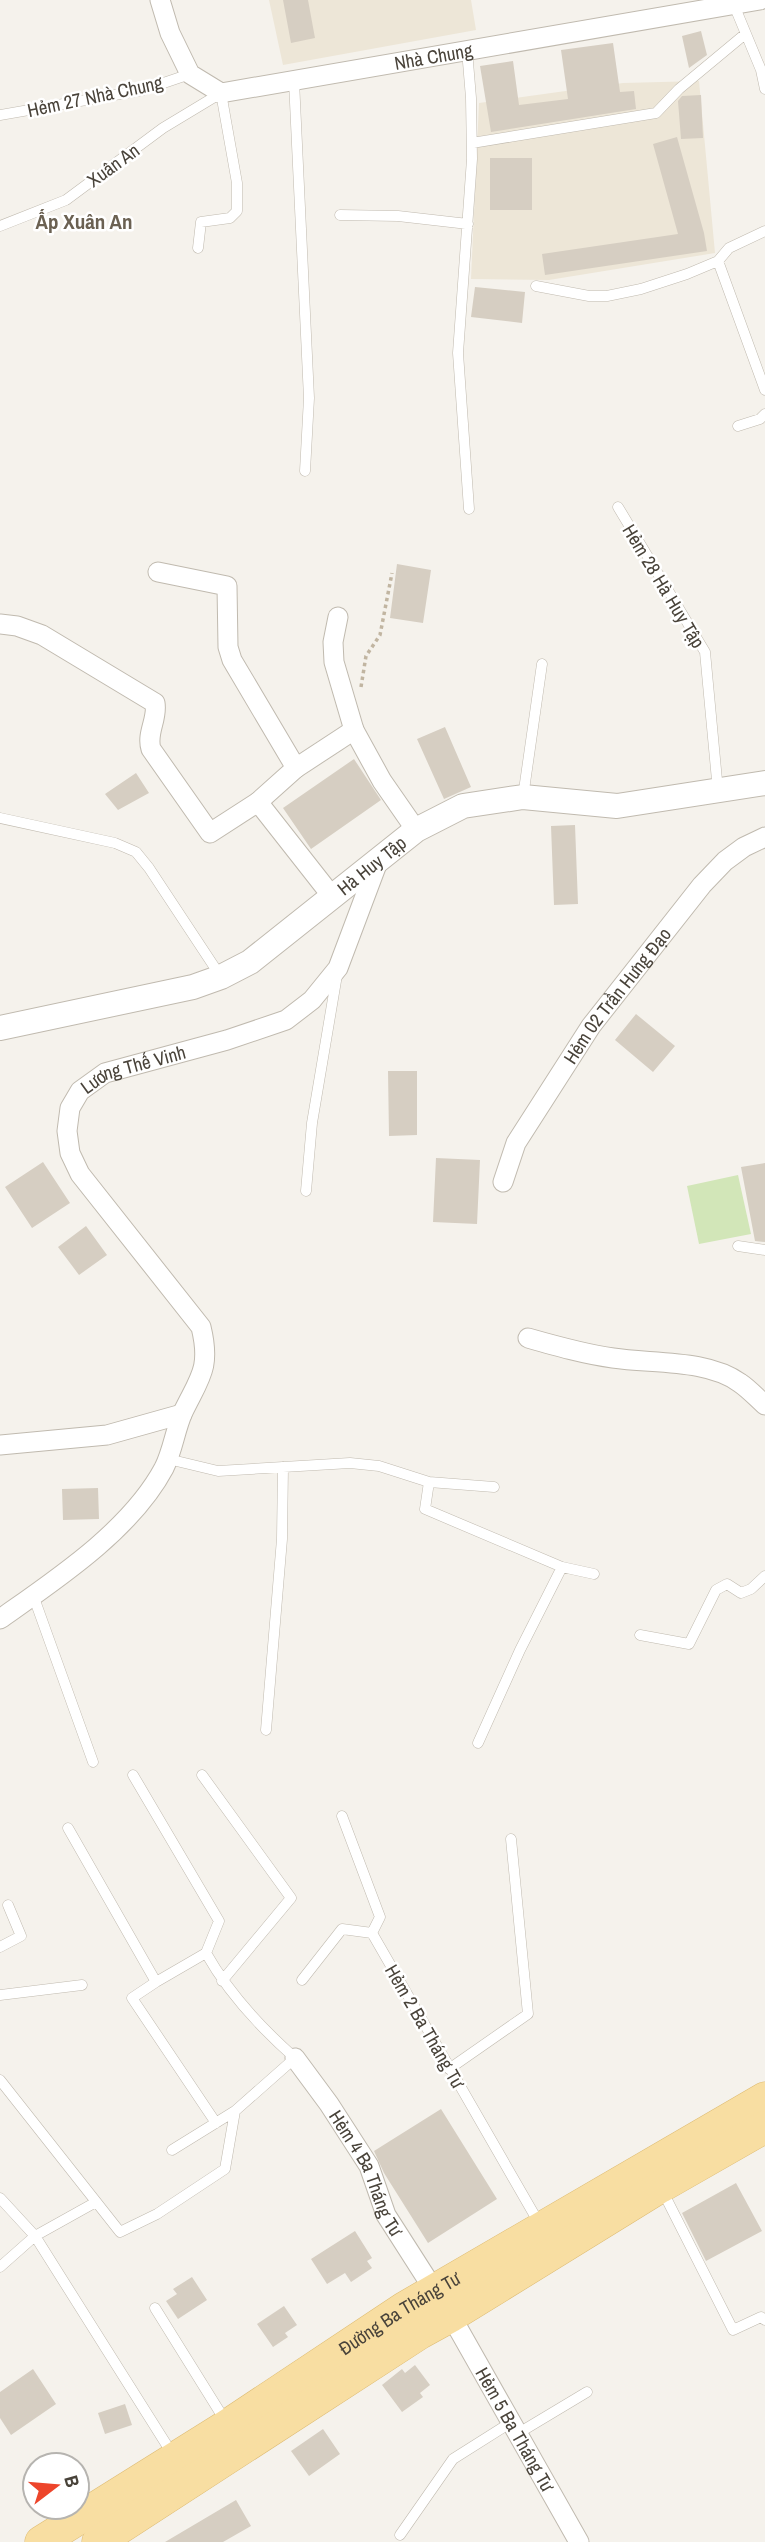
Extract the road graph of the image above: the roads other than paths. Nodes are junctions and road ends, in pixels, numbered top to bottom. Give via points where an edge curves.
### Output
1 (160, 0) edge
2 (760, 0) edge
3 (734, 5) junction
4 (744, 35) junction
5 (467, 50) junction
6 (190, 74) junction
7 (295, 81) junction
8 (765, 89) edge
9 (222, 93) junction
10 (0, 115) edge
11 (472, 143) junction
12 (340, 215) dead end
13 (468, 224) junction
14 (0, 226) edge
15 (765, 231) edge
16 (198, 248) dead end
17 (718, 261) junction
18 (536, 286) dead end
19 (765, 390) edge
20 (765, 414) edge
21 (738, 426) dead end
22 (305, 471) dead end
23 (618, 507) dead end
24 (469, 509) dead end
25 (158, 572) dead end
26 (338, 617) dead end
27 (0, 624) edge
28 (542, 664) dead end
29 (354, 730) junction
30 (296, 768) junction
31 (765, 783) edge
32 (718, 792) junction
33 (523, 797) junction
34 (258, 802) junction
35 (0, 818) edge
36 (416, 830) junction
37 (765, 837) edge
38 (379, 859) junction
39 (331, 895) junction
40 (338, 968) junction
41 (221, 977) junction
42 (0, 1028) edge
43 (503, 1182) dead end
44 (306, 1191) dead end
45 (738, 1246) dead end
46 (765, 1250) edge
47 (528, 1338) dead end
48 (765, 1405) edge
49 (182, 1414) junction
50 (0, 1445) edge
51 (168, 1459) junction
52 (283, 1467) junction
53 (429, 1482) junction
54 (494, 1487) dead end
55 (562, 1567) junction
56 (594, 1574) dead end
57 (765, 1576) edge
58 (33, 1595) junction
59 (3, 1617) edge
60 (640, 1635) dead end
61 (266, 1730) dead end
62 (478, 1743) dead end
63 (93, 1762) dead end
64 (132, 1775) dead end
65 (202, 1775) dead end
66 (342, 1816) dead end
67 (68, 1828) dead end
68 (511, 1839) dead end
69 (8, 1905) dead end
70 (372, 1933) junction
71 (0, 1947) edge
72 (206, 1953) junction
73 (302, 1980) dead end
74 (222, 1981) junction
75 (156, 1982) junction
76 (82, 1985) dead end
77 (0, 1995) edge
78 (295, 2058) junction
79 (449, 2069) junction
80 (0, 2080) edge
81 (765, 2098) edge
82 (235, 2111) junction
83 (216, 2123) junction
84 (765, 2127) edge
85 (172, 2150) dead end
86 (660, 2187) junction
87 (0, 2198) edge
88 (96, 2202) junction
89 (542, 2229) junction
90 (35, 2236) junction
91 (0, 2267) edge
92 (434, 2290) junction
93 (155, 2308) dead end
94 (451, 2316) junction
95 (412, 2320) junction
96 (765, 2320) edge
97 (587, 2392) dead end
98 (228, 2425) junction
99 (513, 2429) junction
100 (175, 2459) junction
101 (400, 2535) dead end
102 (41, 2542) edge
103 (98, 2542) edge
104 (579, 2542) edge

1 - 6 street
2 - 3 street, Nhà Chung
3 - 4 lane
3 - 5 street, Nhà Chung
4 - 8 lane
4 - 11 lane via 656,113
5 - 7 street, Nhà Chung
5 - 11 lane
6 - 9 street
6 - 10 lane, Hẻm 27 Nhà Chung via 143,90
7 - 9 street, Nhà Chung
7 - 22 lane via 309,398
9 - 14 lane, Xuân An via 163,128 66,200
9 - 16 lane via 237,183 237,211 230,218 201,222
11 - 13 lane
12 - 13 lane
13 - 24 lane via 458,353
15 - 17 lane via 729,248
17 - 18 lane via 641,289 607,296
17 - 19 lane
20 - 21 lane
23 - 32 lane, Hẻm 28 Hà Huy Tập via 705,652
25 - 30 street via 227,586 232,660
26 - 29 street via 334,663
27 - 34 street via 42,635 155,703 151,749 210,833
28 - 33 lane
29 - 30 street
29 - 36 street
30 - 34 street
31 - 32 street, Hà Huy Tập
32 - 33 street, Hà Huy Tập via 617,806
33 - 36 street, Hà Huy Tập via 463,806
34 - 39 street
35 - 41 lane via 115,843 136,852
36 - 38 street, Hà Huy Tập
37 - 43 street, Hẻm 02 Trần Hưng Đạo via 725,860 591,1026 516,1143
38 - 39 street, Hà Huy Tập
38 - 40 street, Lương Thế Vinh
39 - 41 street, Hà Huy Tập via 270,948
40 - 44 lane via 312,1123
40 - 49 street, Lương Thế Vinh via 312,1000 286,1020 105,1073 80,1091 70,1108 66,1131 80,1174 201,1327 207,1351 200,1380
41 - 42 street, Hà Huy Tập
45 - 46 lane
47 - 48 street via 575,1352 704,1369 739,1382
49 - 50 street via 107,1435
49 - 51 street, Lương Thế Vinh
51 - 52 lane via 218,1471
51 - 58 street, Lương Thế Vinh via 120,1528
52 - 53 lane via 350,1463 379,1466
52 - 61 lane via 282,1539
53 - 54 lane
53 - 55 lane via 425,1509
55 - 56 lane
55 - 62 lane
57 - 60 lane via 741,1593 727,1584 716,1590 689,1644
58 - 59 street, Lương Thế Vinh
58 - 63 lane
64 - 72 lane via 219,1921
65 - 74 lane via 291,1898
66 - 70 lane via 380,1917
67 - 75 lane
68 - 79 lane via 528,2014
69 - 71 lane via 21,1936
70 - 73 lane via 342,1929
70 - 79 lane, Hẻm 2 Ba Tháng Tư
72 - 74 lane
72 - 75 lane
74 - 78 lane via 264,2031
75 - 83 lane via 132,1998
76 - 77 lane
78 - 82 lane
78 - 92 street, Hẻm 4 Ba Tháng Tư via 369,2166 386,2215
79 - 89 lane, Hẻm 2 Ba Tháng Tư
80 - 88 lane
81 - 89 main road, Đường Ba Tháng Tư
82 - 83 lane
82 - 88 lane via 225,2169 169,2206 120,2232
83 - 85 lane
84 - 86 main road, Đường Ba Tháng Tư
86 - 94 main road, Đường Ba Tháng Tư
86 - 96 lane via 733,2330 761,2317
87 - 90 lane
88 - 90 lane
89 - 92 main road, Đường Ba Tháng Tư
90 - 91 lane
90 - 100 lane
92 - 95 main road, Đường Ba Tháng Tư
93 - 98 lane
94 - 95 main road, Đường Ba Tháng Tư
94 - 99 street, Hẻm 5 Ba Tháng Tư
95 - 98 main road, Đường Ba Tháng Tư
95 - 103 main road, Đường Ba Tháng Tư
97 - 99 lane
98 - 100 main road, Đường Ba Tháng Tư
99 - 101 lane via 453,2459
99 - 104 street, Hẻm 5 Ba Tháng Tư
100 - 102 main road, Đường Ba Tháng Tư

